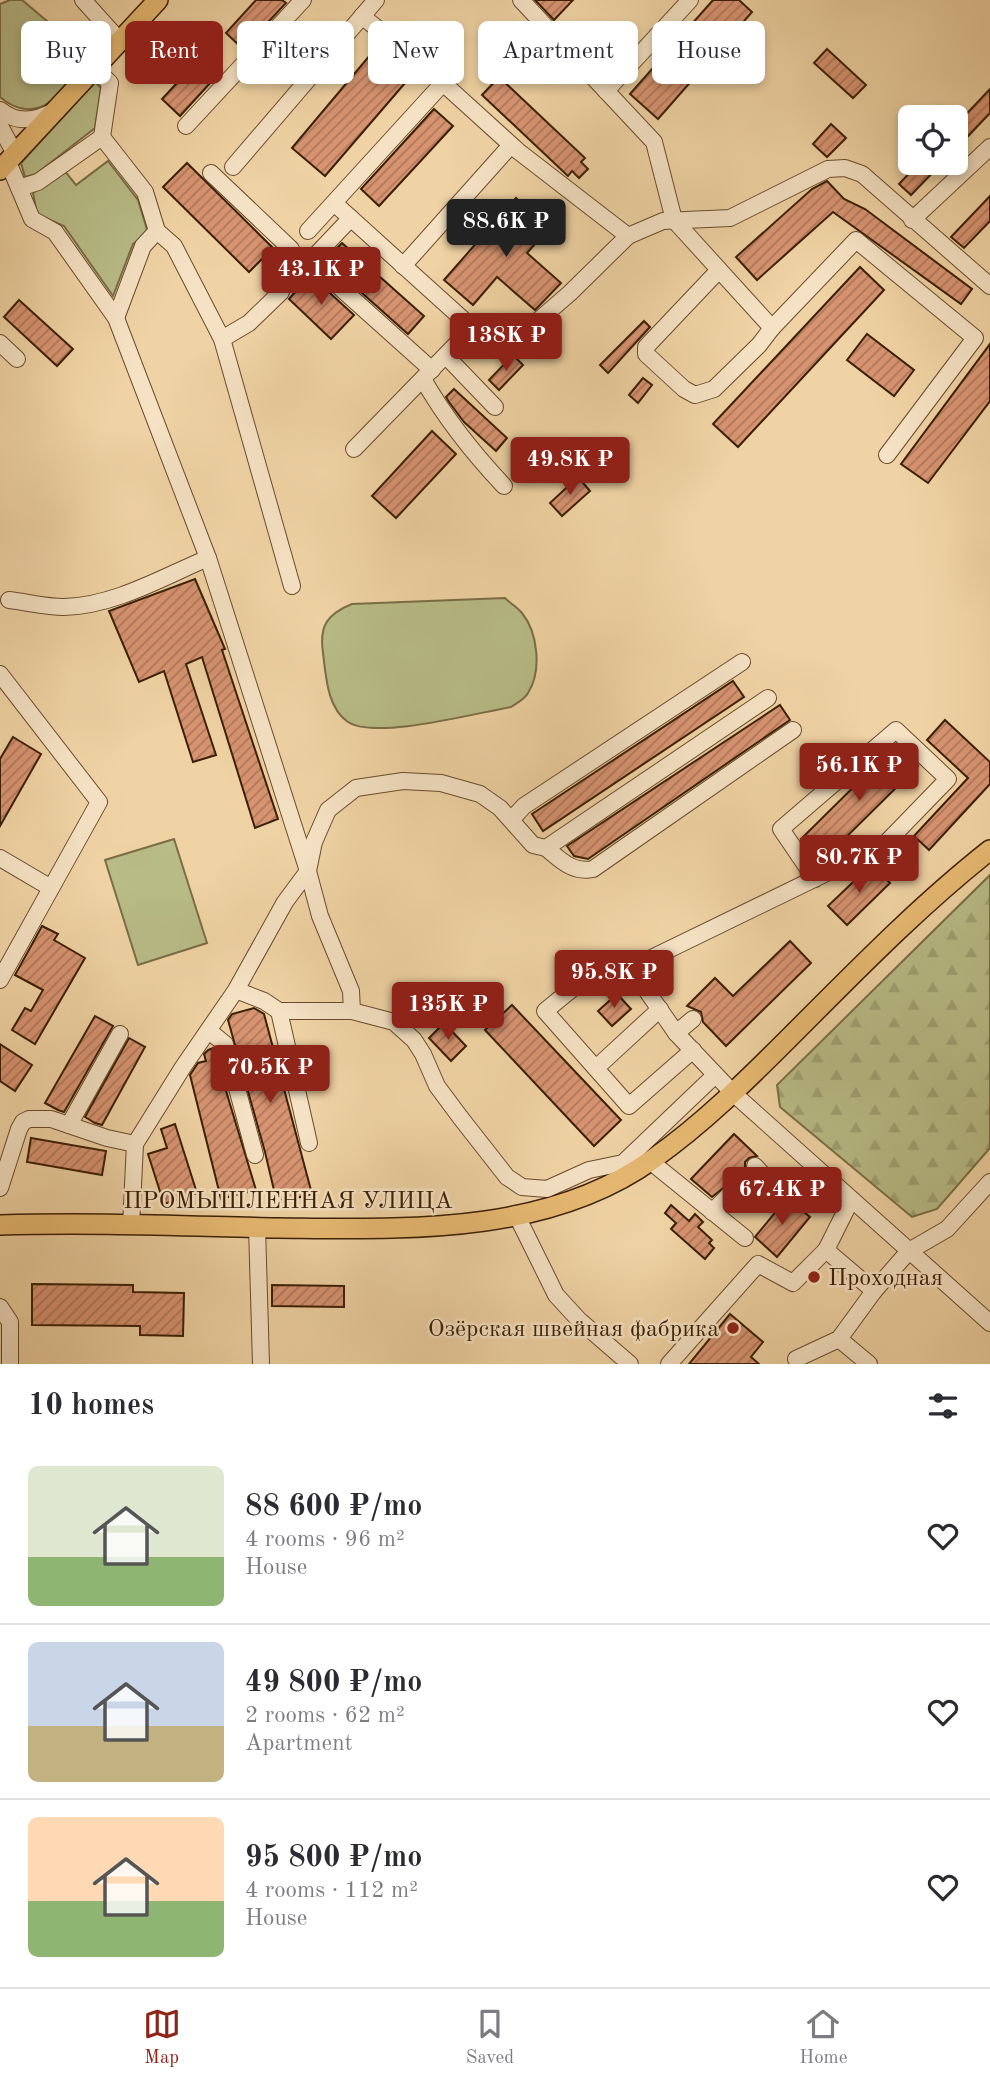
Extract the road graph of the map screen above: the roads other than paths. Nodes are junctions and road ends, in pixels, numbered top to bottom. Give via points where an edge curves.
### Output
1 (68, 0) edge
2 (159, 0) edge
3 (303, 0) edge
4 (376, 0) edge
5 (521, 0) edge
6 (690, 0) edge
7 (86, 3) edge
8 (362, 16) junction
9 (368, 21) edge
10 (114, 35) junction
11 (111, 40) edge
12 (80, 84) edge
13 (110, 84) edge
14 (442, 84) edge
15 (444, 84) edge
16 (606, 91) junction
17 (0, 110) edge
18 (56, 110) junction
19 (186, 125) dead end
20 (0, 126) edge
21 (102, 137) junction
22 (511, 145) junction
23 (990, 147) edge
24 (8, 162) edge
25 (233, 167) dead end
26 (211, 173) dead end
27 (19, 188) junction
28 (334, 203) junction
29 (351, 218) junction
30 (674, 220) junction
31 (912, 220) junction
32 (157, 231) junction
33 (308, 232) dead end
34 (628, 236) junction
35 (403, 266) junction
36 (719, 270) junction
37 (990, 286) edge
38 (116, 318) junction
39 (472, 328) junction
40 (772, 328) junction
41 (222, 339) junction
42 (0, 343) edge
43 (446, 356) junction
44 (17, 359) dead end
45 (427, 374) junction
46 (495, 407) dead end
47 (355, 449) dead end
48 (887, 455) dead end
49 (504, 486) dead end
50 (208, 558) junction
51 (292, 586) dead end
52 (9, 600) dead end
53 (742, 662) dead end
54 (0, 674) edge
55 (768, 698) dead end
56 (793, 730) dead end
57 (512, 820) junction
58 (546, 848) junction
59 (990, 850) edge
60 (0, 858) edge
61 (308, 871) junction
62 (815, 879) junction
63 (51, 888) junction
64 (631, 968) junction
65 (0, 981) edge
66 (236, 990) junction
67 (660, 1009) junction
68 (279, 1011) junction
69 (352, 1011) junction
70 (693, 1019) dead end
71 (209, 1031) junction
72 (676, 1033) junction
73 (120, 1034) dead end
74 (693, 1050) junction
75 (596, 1068) junction
76 (711, 1079) dead end
77 (733, 1093) junction
78 (69, 1125) junction
79 (309, 1143) dead end
80 (135, 1144) junction
81 (255, 1155) dead end
82 (650, 1161) junction
83 (755, 1166) dead end
84 (990, 1182) edge
85 (0, 1188) edge
86 (851, 1200) junction
87 (712, 1212) junction
88 (516, 1214) junction
89 (0, 1225) edge
90 (131, 1226) junction
91 (257, 1227) junction
92 (745, 1238) dead end
93 (826, 1250) junction
94 (909, 1251) junction
95 (874, 1291) junction
96 (0, 1307) edge
97 (990, 1322) edge
98 (839, 1339) junction
99 (796, 1359) dead end
100 (10, 1364) edge
101 (261, 1364) edge
102 (630, 1364) edge
103 (669, 1364) edge
104 (869, 1364) edge

1 - 7 street
2 - 10 main road
3 - 19 street
4 - 8 street
5 - 16 street
6 - 16 street
7 - 10 street
8 - 9 street
8 - 25 street
10 - 11 main road
12 - 18 main road
13 - 21 street
14 - 28 street
15 - 22 street
16 - 30 street via 654,142
17 - 18 street via 24,120
18 - 24 main road
20 - 24 street
21 - 27 street via 38,182
21 - 32 street via 145,192
22 - 34 street
22 - 35 street
23 - 31 street
24 - 27 street
26 - 41 street via 291,249 281,292 249,323
27 - 38 street via 32,219 55,232
28 - 29 street
28 - 33 street
29 - 35 street
29 - 45 street via 313,258 316,266
30 - 31 street via 730,218 837,168 862,174
30 - 34 street via 663,220
30 - 36 street
31 - 37 street
32 - 38 street via 143,246
32 - 41 street via 174,246
34 - 39 street via 526,332 478,333
35 - 39 street
36 - 40 street
36 - 40 street via 646,347 646,354 695,395 714,389
38 - 50 street
39 - 43 street
40 - 48 street via 856,240 975,338
41 - 51 street
42 - 44 street
43 - 45 street
43 - 46 street
45 - 47 street
45 - 49 street via 436,403
50 - 52 street via 86,605 62,607
50 - 61 street
53 - 57 street via 524,806
54 - 63 street via 99,802
55 - 58 street
56 - 58 street via 593,869 571,869
57 - 58 street via 533,845
57 - 61 street via 480,794 441,783 403,781 356,788 328,810
59 - 77 main road, ПРОМЫШЛЕННАЯ УЛИЦА via 914,914
60 - 63 street
61 - 66 street via 285,902
61 - 69 street via 320,916 351,991
62 - 62 street via 884,845 948,779 896,730 781,829
62 - 64 street
63 - 65 street
64 - 67 street
64 - 75 street via 589,975 545,1011
66 - 68 street
66 - 71 street
67 - 72 street
67 - 75 street
68 - 69 street
68 - 79 street
69 - 76 street via 394,1022 414,1040 437,1086 507,1177 522,1187 547,1189 590,1170 623,1163
70 - 72 street
71 - 80 street
71 - 81 street via 225,1044
72 - 74 street
73 - 78 street
74 - 75 street via 629,1106
74 - 77 street
77 - 82 main road, ПРОМЫШЛЕННАЯ УЛИЦА
77 - 86 street
78 - 80 street
78 - 85 street via 37,1117 23,1122
80 - 90 street
82 - 87 street
82 - 88 main road, ПРОМЫШЛЕННАЯ УЛИЦА via 605,1187
83 - 87 street via 764,1176 740,1202 730,1194
84 - 94 street via 947,1229
86 - 93 street
86 - 94 street
87 - 92 street
88 - 91 main road, ПРОМЫШЛЕННАЯ УЛИЦА via 402,1228
88 - 102 street via 556,1296
89 - 90 main road, ПРОМЫШЛЕННАЯ УЛИЦА
90 - 91 main road, ПРОМЫШЛЕННАЯ УЛИЦА
91 - 101 street
93 - 95 street
93 - 103 street via 793,1283 758,1264
94 - 95 street
94 - 97 street
95 - 98 street
96 - 100 street via 10,1322
98 - 99 street
98 - 104 street

